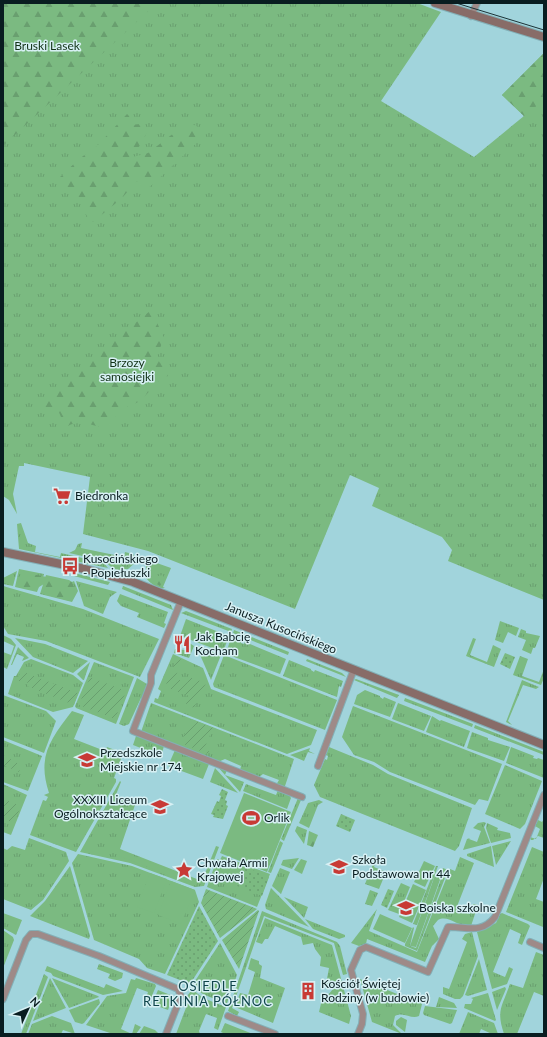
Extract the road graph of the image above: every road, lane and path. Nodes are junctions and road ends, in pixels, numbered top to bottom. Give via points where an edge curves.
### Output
1 (435, 3) edge
2 (477, 3) edge
3 (471, 16) junction
4 (544, 37) edge
5 (3, 552) edge
6 (181, 601) junction
7 (354, 670) junction
8 (544, 745) edge
9 (318, 766) dead end
10 (544, 795) edge
11 (302, 797) dead end
12 (530, 942) dead end
13 (544, 948) edge
14 (3, 999) edge
15 (228, 1016) dead end
16 (166, 1034) edge
17 (275, 1034) edge
18 (358, 1034) edge

1 - 3 street
2 - 3 street
3 - 4 street
5 - 6 street, Janusza Kusocińskiego via 114,576
6 - 7 street, Janusza Kusocińskiego
6 - 11 street via 151,675 151,682 133,731
7 - 8 street, Janusza Kusocińskiego
7 - 9 street
10 - 18 street via 495,917 489,924 465,930 448,927 428,972 366,947 360,950 351,970 363,1014
12 - 13 street
14 - 16 street via 26,940 31,934 38,934 100,956 178,989 181,996
15 - 17 street

